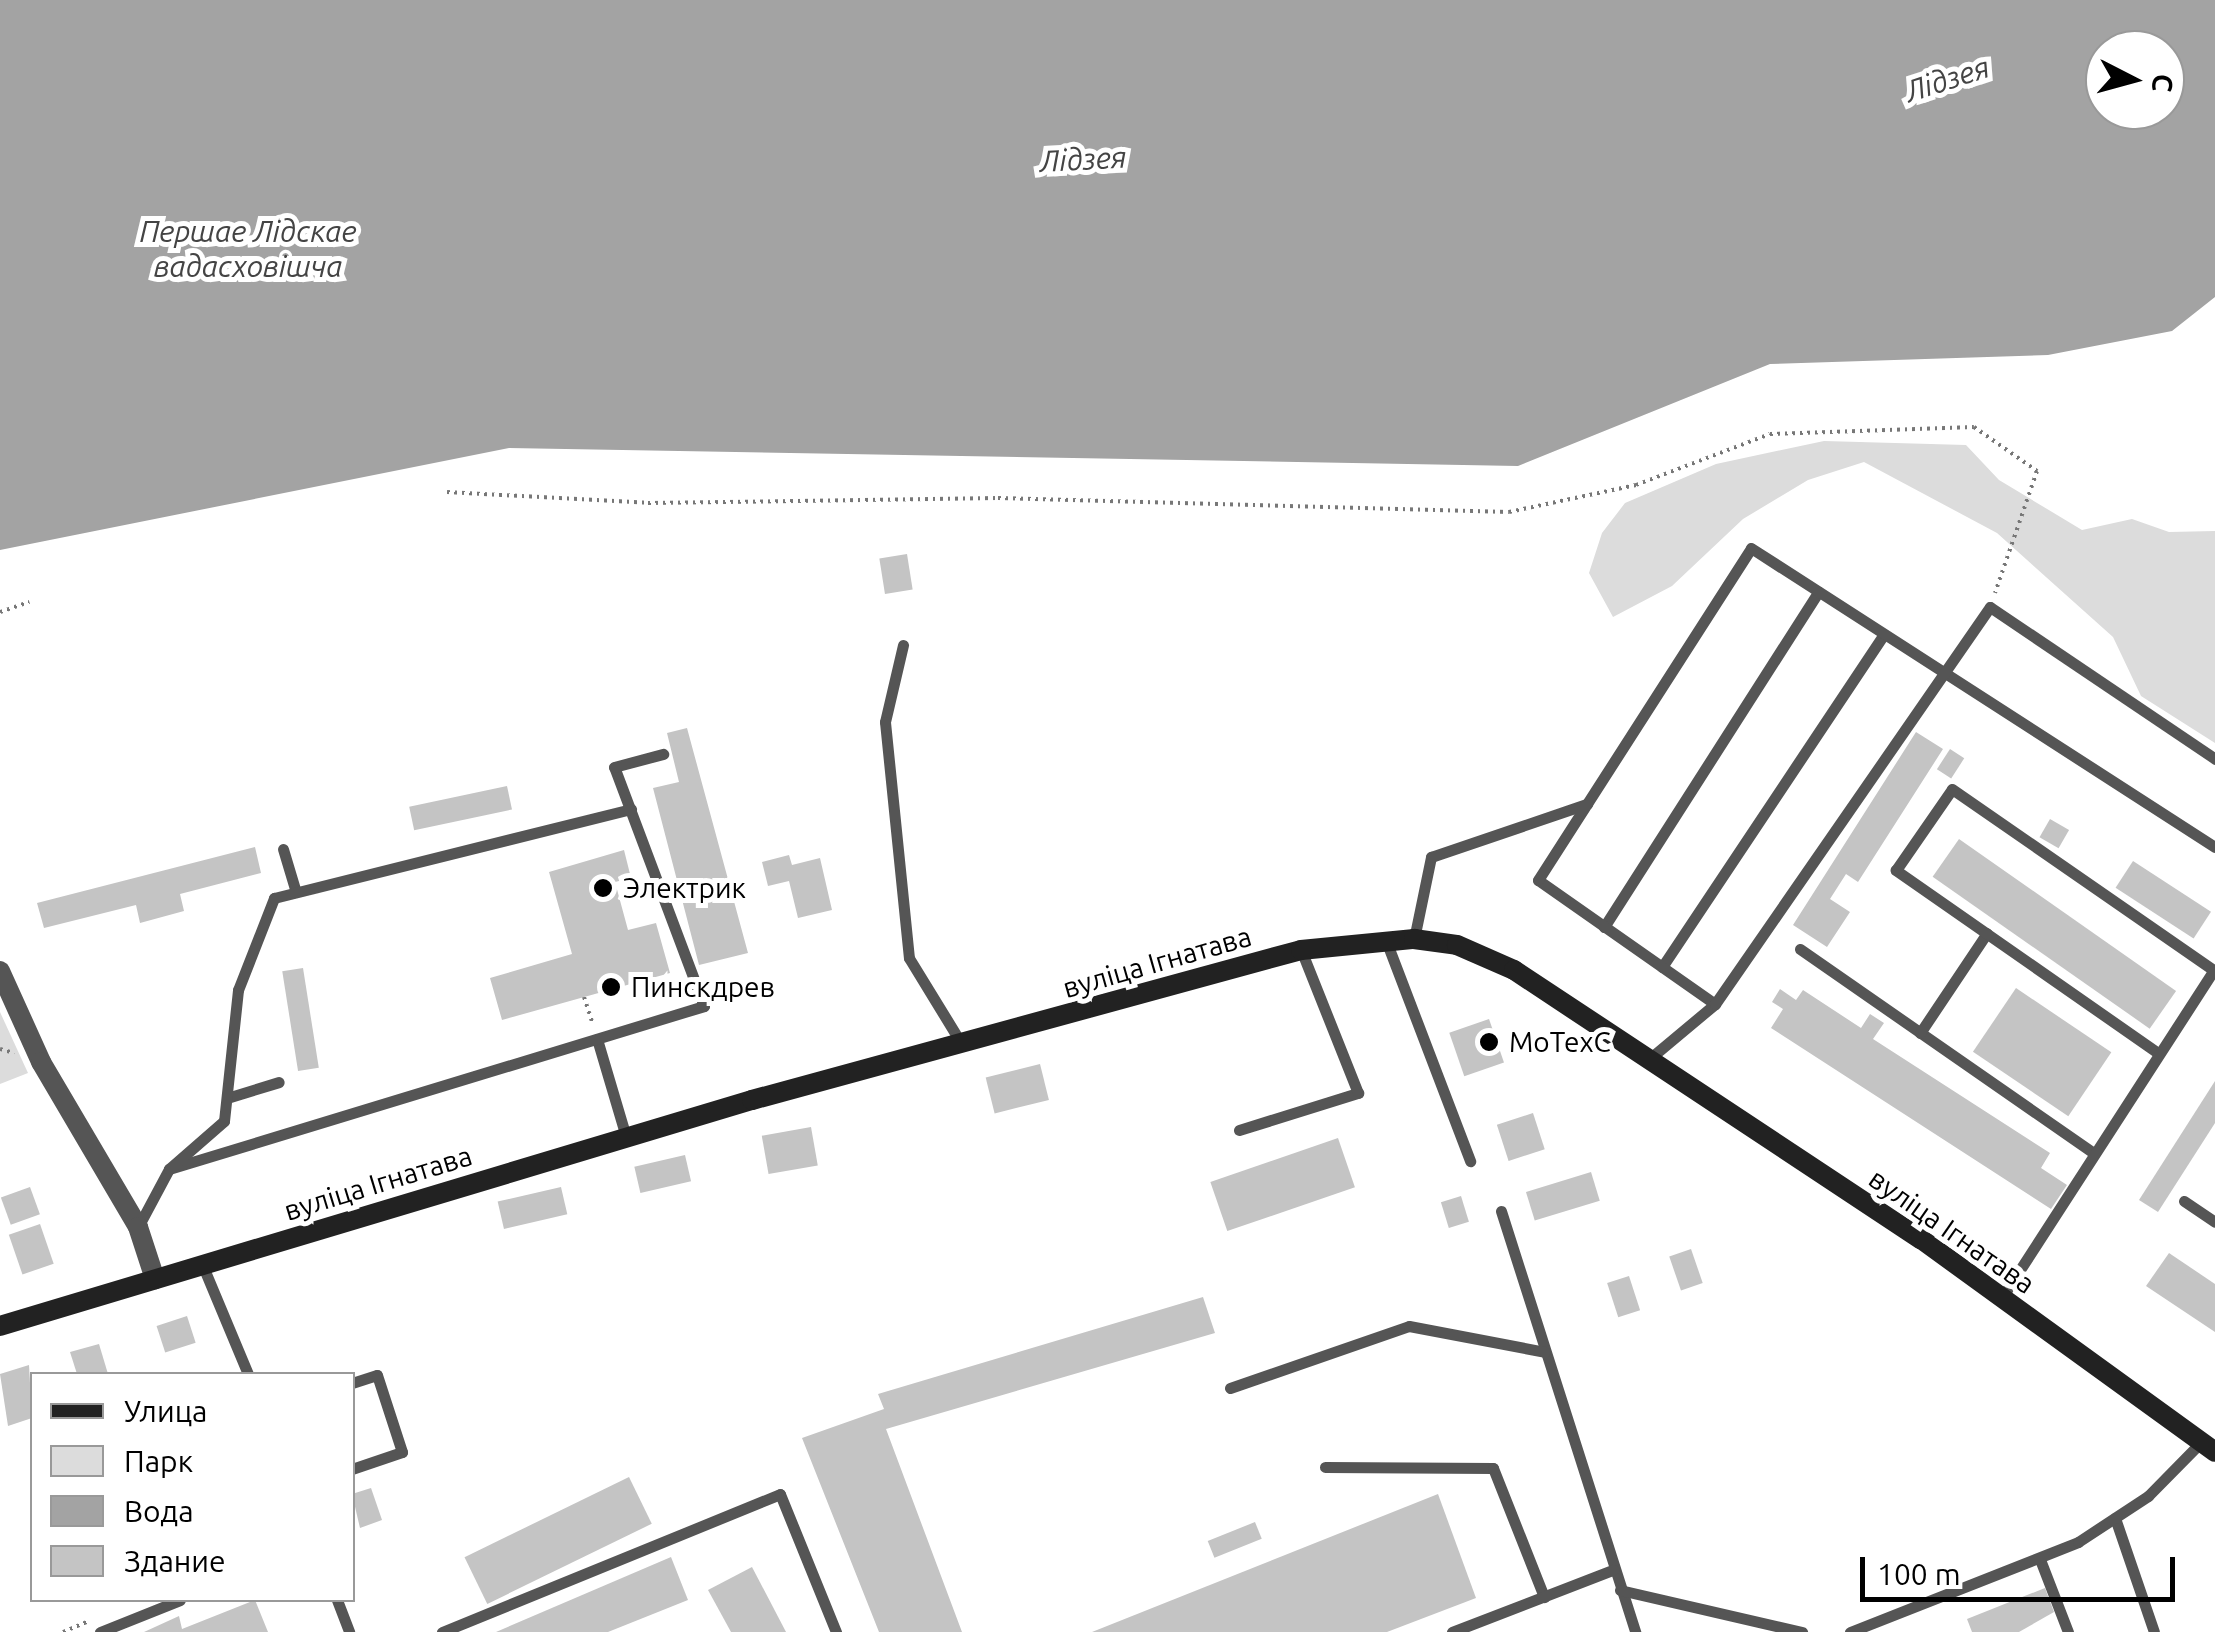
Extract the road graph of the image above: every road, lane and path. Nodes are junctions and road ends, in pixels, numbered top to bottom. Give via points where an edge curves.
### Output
1 (448, 492) dead end
2 (1818, 592) junction
3 (29, 602) dead end
4 (1990, 607) junction
5 (0, 612) edge
6 (1884, 636) junction
7 (903, 645) dead end
8 (1943, 676) junction
9 (663, 754) dead end
10 (2215, 759) edge
11 (1586, 804) junction
12 (630, 808) junction
13 (2215, 847) edge
14 (283, 849) dead end
15 (295, 888) junction
16 (1604, 927) junction
17 (1986, 933) junction
18 (1385, 938) junction
19 (1414, 939) junction
20 (1800, 949) dead end
21 (1301, 950) junction
22 (1662, 967) junction
23 (0, 971) edge
24 (2214, 971) edge
25 (584, 997) dead end
26 (1715, 1004) junction
27 (1920, 1033) junction
28 (597, 1039) junction
29 (964, 1046) junction
30 (2158, 1052) junction
31 (1646, 1062) junction
32 (279, 1082) dead end
33 (227, 1098) junction
34 (1238, 1130) dead end
35 (626, 1137) junction
36 (2094, 1153) junction
37 (1470, 1161) dead end
38 (169, 1169) junction
39 (2184, 1202) dead end
40 (1501, 1210) dead end
41 (2215, 1222) edge
42 (138, 1227) junction
43 (202, 1264) junction
44 (155, 1278) junction
45 (2000, 1299) junction
46 (0, 1326) edge
47 (1545, 1352) junction
48 (247, 1372) edge
49 (355, 1382) edge
50 (1230, 1388) dead end
51 (2211, 1448) edge
52 (1325, 1467) dead end
53 (355, 1468) edge
54 (2116, 1518) junction
55 (2041, 1562) junction
56 (1613, 1570) junction
57 (1620, 1590) junction
58 (1544, 1597) junction
59 (175, 1602) edge
60 (338, 1602) edge
61 (100, 1632) edge
62 (349, 1632) edge
63 (442, 1632) edge
64 (836, 1632) edge
65 (1452, 1632) edge
66 (1635, 1632) edge
67 (1802, 1632) edge
68 (1850, 1632) edge
69 (2068, 1632) edge
70 (2154, 1632) edge

1 - 4 path via 648,503 998,498 1510,512 1636,485 1770,434 1974,427 2037,471
2 - 6 lane
2 - 11 lane via 1751,548
2 - 16 lane
3 - 5 path
4 - 8 lane
4 - 10 lane
6 - 8 lane
6 - 22 lane
7 - 29 lane via 885,722 910,958
8 - 13 lane
8 - 26 lane
9 - 12 lane via 614,766
11 - 16 lane via 1538,880
11 - 19 lane via 1431,857
12 - 15 lane
12 - 28 lane via 704,1006
14 - 15 lane
15 - 33 lane via 274,898 238,990
16 - 22 lane
17 - 24 lane via 1896,870 1952,789
17 - 27 lane
17 - 30 lane
18 - 19 street, вуліца Ігнатава
18 - 21 street, вуліца Ігнатава
18 - 37 lane
19 - 31 street, вуліца Ігнатава via 1457,945 1514,970
20 - 27 lane
21 - 29 street, вуліца Ігнатава
21 - 34 lane via 1358,1093
22 - 26 lane
23 - 42 street via 40,1062
24 - 30 lane
25 - 28 path
26 - 31 lane
27 - 36 lane
28 - 35 lane
28 - 38 lane
29 - 35 street, вуліца Ігнатава
30 - 36 lane
31 - 45 street, вуліца Ігнатава
32 - 33 lane
33 - 38 lane via 224,1121
35 - 43 street, вуліца Ігнатава
36 - 45 lane
38 - 42 lane
39 - 41 lane
40 - 47 lane
42 - 44 street
43 - 44 street, вуліца Ігнатава
43 - 48 lane
44 - 46 street, вуліца Ігнатава
45 - 51 street, вуліца Ігнатава
47 - 50 lane via 1409,1326
47 - 56 lane
49 - 53 lane via 377,1375 402,1452
51 - 54 lane
52 - 58 lane via 1493,1468
54 - 55 lane
54 - 70 lane
55 - 68 lane
55 - 69 lane
56 - 57 lane
56 - 58 lane
57 - 66 lane
57 - 67 lane
58 - 65 lane
59 - 61 lane
60 - 62 lane
63 - 64 lane via 780,1494

